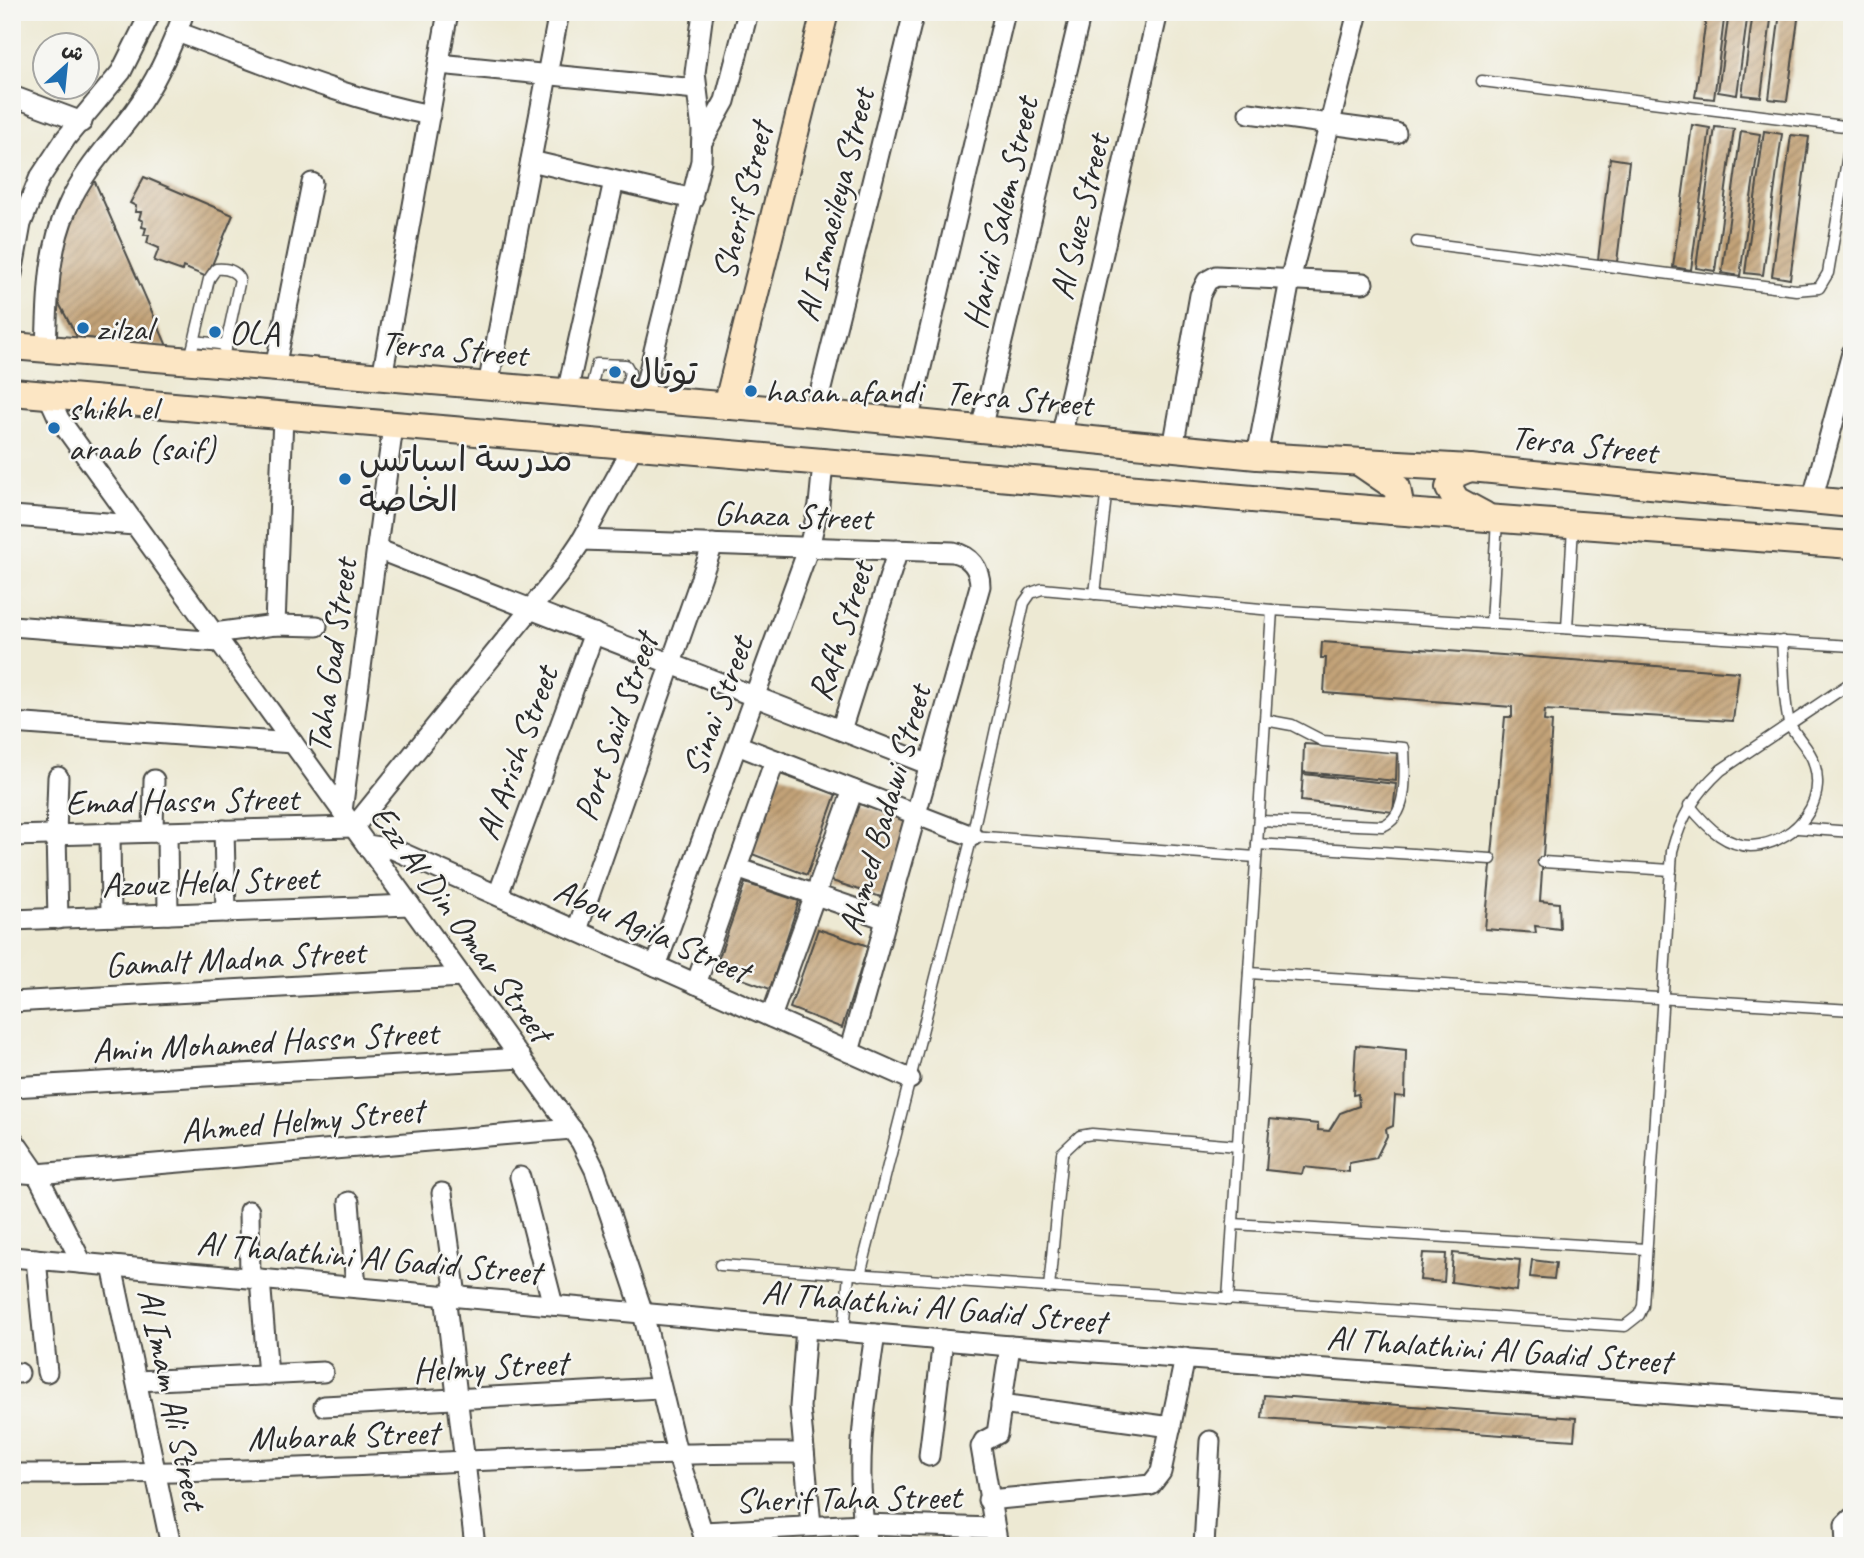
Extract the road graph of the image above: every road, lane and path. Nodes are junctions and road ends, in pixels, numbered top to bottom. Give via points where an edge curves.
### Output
1 (184, 12) edge
2 (448, 12) edge
3 (559, 12) edge
4 (703, 12) edge
5 (748, 12) edge
6 (825, 12) edge
7 (914, 12) edge
8 (1005, 12) edge
9 (1081, 12) edge
10 (1158, 12) edge
11 (1358, 12) edge
12 (148, 13) edge
13 (177, 32) junction
14 (439, 64) junction
15 (547, 75) junction
16 (1482, 81) dead end
17 (696, 89) junction
18 (12, 96) edge
19 (1249, 113) dead end
20 (430, 115) junction
21 (82, 122) junction
22 (1330, 124) junction
23 (1852, 129) edge
24 (1396, 133) dead end
25 (702, 142) junction
26 (531, 161) junction
27 (614, 181) junction
28 (312, 183) dead end
29 (692, 199) junction
30 (1417, 242) dead end
31 (12, 274) edge
32 (1290, 280) junction
33 (1363, 283) dead end
34 (12, 346) edge
35 (46, 349) junction
36 (192, 351) junction
37 (1852, 353) edge
38 (225, 355) junction
39 (275, 368) junction
40 (382, 377) junction
41 (488, 386) junction
42 (12, 392) edge
43 (579, 394) junction
44 (48, 396) junction
45 (633, 398) junction
46 (727, 406) junction
47 (815, 413) junction
48 (283, 416) junction
49 (908, 422) junction
50 (393, 426) junction
51 (981, 429) junction
52 (1061, 437) junction
53 (633, 447) junction
54 (1173, 447) junction
55 (1257, 456) junction
56 (1357, 461) junction
57 (823, 464) junction
58 (1470, 468) junction
59 (1107, 487) junction
60 (1812, 501) junction
61 (1852, 504) edge
62 (1392, 511) junction
63 (12, 516) edge
64 (1495, 519) junction
65 (135, 525) junction
66 (1573, 525) junction
67 (582, 540) junction
68 (713, 544) junction
69 (1852, 545) edge
70 (809, 547) junction
71 (377, 550) junction
72 (898, 550) junction
73 (980, 586) joint
74 (1095, 594) junction
75 (531, 609) junction
76 (1272, 610) junction
77 (1490, 623) junction
78 (275, 625) junction
79 (12, 626) edge
80 (317, 626) dead end
81 (1567, 628) junction
82 (594, 634) junction
83 (217, 637) junction
84 (1782, 641) junction
85 (1852, 646) edge
86 (671, 664) junction
87 (1852, 682) edge
88 (754, 696) junction
89 (1265, 720) junction
90 (1790, 722) junction
91 (12, 723) edge
92 (841, 730) junction
93 (293, 743) junction
94 (737, 745) junction
95 (775, 760) junction
96 (930, 765) junction
97 (58, 777) dead end
98 (154, 780) dead end
99 (853, 790) junction
100 (1689, 805) junction
101 (342, 811) junction
102 (916, 814) junction
103 (1259, 821) junction
104 (354, 827) junction
105 (1798, 828) junction
106 (225, 830) junction
107 (160, 832) junction
108 (1852, 832) edge
109 (110, 833) junction
110 (56, 835) junction
111 (972, 835) junction
112 (12, 836) edge
113 (1257, 844) junction
114 (367, 845) junction
115 (1256, 858) junction
116 (1492, 859) dead end
117 (1543, 862) dead end
118 (737, 868) junction
119 (1671, 870) junction
120 (498, 895) junction
121 (815, 895) junction
122 (410, 905) junction
123 (226, 912) junction
124 (168, 914) junction
125 (111, 916) junction
126 (58, 919) junction
127 (886, 919) junction
128 (12, 920) edge
129 (577, 930) junction
130 (656, 966) junction
131 (1249, 972) junction
132 (462, 977) junction
133 (696, 984) junction
134 (1662, 998) junction
135 (12, 1002) edge
136 (1852, 1010) edge
137 (771, 1017) junction
138 (849, 1052) junction
139 (521, 1058) junction
140 (910, 1079) junction
141 (12, 1087) edge
142 (572, 1129) junction
143 (12, 1138) edge
144 (1238, 1146) junction
145 (12, 1172) edge
146 (37, 1174) junction
147 (520, 1177) dead end
148 (442, 1193) dead end
149 (349, 1202) dead end
150 (249, 1211) dead end
151 (1233, 1224) junction
152 (1646, 1250) junction
153 (12, 1257) edge
154 (36, 1259) junction
155 (82, 1263) junction
156 (720, 1265) dead end
157 (112, 1266) junction
158 (854, 1274) junction
159 (255, 1278) junction
160 (356, 1287) junction
161 (1049, 1288) junction
162 (450, 1295) junction
163 (1228, 1300) junction
164 (554, 1305) junction
165 (643, 1313) junction
166 (806, 1328) junction
167 (844, 1331) junction
168 (875, 1334) junction
169 (943, 1340) junction
170 (1010, 1346) junction
171 (1185, 1358) junction
172 (47, 1372) dead end
173 (323, 1372) dead end
174 (268, 1375) junction
175 (137, 1381) junction
176 (660, 1388) junction
177 (458, 1399) junction
178 (1001, 1404) junction
179 (324, 1406) dead end
180 (1852, 1406) edge
181 (1171, 1427) junction
182 (1210, 1441) dead end
183 (677, 1453) junction
184 (804, 1453) junction
185 (929, 1456) dead end
186 (465, 1461) junction
187 (12, 1474) edge
188 (156, 1475) junction
189 (988, 1500) junction
190 (1849, 1519) edge
191 (863, 1524) junction
192 (811, 1525) junction
193 (996, 1537) edge
194 (705, 1539) edge
195 (171, 1546) edge
196 (475, 1546) edge
197 (867, 1546) edge
198 (1205, 1546) edge
199 (1846, 1546) edge

1 - 13 street
2 - 14 street
3 - 15 street
4 - 17 street
5 - 25 street via 725,101
6 - 46 main road, Sherif Street
7 - 47 street, Al Ismaeileya Street
8 - 49 street
9 - 51 street, Haridi Salem Street
10 - 52 street, Al Suez Street
11 - 22 street
12 - 21 street via 121,72
13 - 20 street via 332,91
13 - 35 street via 147,92 90,166 67,208 48,277
14 - 15 street
14 - 20 street
15 - 17 street
15 - 26 street
16 - 23 lane
17 - 25 street
18 - 21 street
19 - 22 street
20 - 40 street
21 - 31 street via 52,158 29,201
22 - 24 street
22 - 32 street
23 - 30 lane via 1828,273 1819,288 1796,290
25 - 29 street
26 - 27 street
26 - 41 street
27 - 29 street
27 - 43 street
28 - 39 street
29 - 45 street
32 - 33 street
32 - 54 street via 1216,276 1203,285
32 - 55 street
34 - 35 main road, Tersa Street
35 - 36 main road, Tersa Street
36 - 38 main road, Tersa Street
36 - 38 lane via 211,274 222,269 233,271 240,279
37 - 60 street
38 - 39 main road, Tersa Street
39 - 40 main road, Tersa Street
40 - 41 main road, Tersa Street
41 - 43 main road, Tersa Street
42 - 44 main road
43 - 45 main road, Tersa Street
44 - 48 main road
44 - 65 street, Ezz Al Din Omar Street via 59,419
45 - 46 main road, Tersa Street
46 - 47 main road, Tersa Street
47 - 49 main road, Tersa Street
48 - 50 main road
48 - 78 street
49 - 51 main road, Tersa Street
50 - 53 main road
50 - 71 street, Taha Gad Street
51 - 52 main road, Tersa Street
52 - 54 main road, Tersa Street
53 - 57 main road
53 - 67 street
54 - 55 main road, Tersa Street
55 - 56 main road, Tersa Street
56 - 58 main road, Tersa Street
56 - 62 main road via 1397,488 1399,499
57 - 59 main road
57 - 70 street, Sinai Street
58 - 60 main road, Tersa Street
58 - 64 main road via 1453,475 1451,495
59 - 62 main road
59 - 74 lane
60 - 61 main road, Tersa Street
62 - 64 main road
63 - 65 street
64 - 66 main road
64 - 77 lane
65 - 83 street, Ezz Al Din Omar Street
66 - 69 main road
66 - 81 lane
67 - 68 street, Ghaza Street
67 - 75 street
68 - 70 street, Ghaza Street
68 - 86 street, Port Said Street
70 - 72 street, Ghaza Street
70 - 88 street, Sinai Street
71 - 75 street
71 - 101 street, Taha Gad Street
72 - 73 street, Ghaza Street via 960,554 976,566
72 - 92 street, Rafh Street
73 - 96 street, Ahmed Badawi Street
74 - 76 lane
74 - 111 lane via 1042,589 1027,597
75 - 82 street
75 - 104 street
76 - 77 lane
76 - 89 lane
77 - 81 lane
78 - 80 street
78 - 83 street
79 - 83 street
81 - 84 lane
82 - 86 street
82 - 120 street, Al Arish Street
83 - 93 street, Ezz Al Din Omar Street
84 - 85 lane
84 - 90 lane
86 - 88 street
86 - 129 street, Port Said Street
87 - 90 lane
88 - 92 street
88 - 94 street, Sinai Street
89 - 103 lane
89 - 103 lane via 1292,725 1323,741 1404,748 1404,762 1400,811 1390,824
90 - 100 lane via 1721,770
90 - 105 lane via 1814,763 1817,786 1811,809
91 - 93 street
92 - 96 street
93 - 101 street, Ezz Al Din Omar Street
94 - 95 street
94 - 130 street, Sinai Street
95 - 99 street
95 - 118 street
96 - 102 street, Ahmed Badawi Street
97 - 110 street
98 - 107 street
99 - 102 street
99 - 121 street
100 - 105 lane via 1726,841 1751,846 1777,842
100 - 119 lane via 1678,827
101 - 104 street, Ezz Al Din Omar Street
102 - 111 street
102 - 127 street, Ahmed Badawi Street
103 - 113 lane
104 - 106 street, Emad Hassn Street
104 - 114 street, Ezz Al Din Omar Street
105 - 108 lane
106 - 107 street, Emad Hassn Street
106 - 123 street
107 - 109 street, Emad Hassn Street
107 - 124 street
109 - 110 street, Emad Hassn Street
109 - 125 street
110 - 112 street, Emad Hassn Street
110 - 126 street
111 - 115 lane
111 - 140 lane
113 - 115 lane
113 - 116 lane
114 - 120 street, Abou Agila Street via 393,849
114 - 122 street, Ezz Al Din Omar Street
115 - 131 lane
117 - 119 lane
118 - 121 street
118 - 133 street
119 - 134 lane
120 - 129 street, Abou Agila Street
121 - 127 street
121 - 137 street
122 - 123 street, Azouz Helal Street
122 - 132 street, Ezz Al Din Omar Street
123 - 124 street, Azouz Helal Street
124 - 125 street, Azouz Helal Street
125 - 126 street, Azouz Helal Street
126 - 128 street, Azouz Helal Street
127 - 138 street, Ahmed Badawi Street
129 - 130 street, Abou Agila Street
130 - 133 street, Abou Agila Street
131 - 134 lane
131 - 144 lane
132 - 135 street, Gamalt Madna Street
132 - 139 street, Ezz Al Din Omar Street
133 - 137 street, Abou Agila Street
134 - 136 lane
134 - 152 lane
137 - 138 street, Abou Agila Street
138 - 140 street, Abou Agila Street
139 - 141 street, Amin Mohamed Hassn Street
139 - 142 street, Ezz Al Din Omar Street
140 - 158 lane
142 - 146 street, Ahmed Helmy Street
142 - 165 street, Ezz Al Din Omar Street via 595,1170
143 - 146 street
144 - 151 lane
144 - 161 lane via 1092,1134 1069,1143 1059,1166
145 - 146 street, Ahmed Helmy Street
146 - 155 street
147 - 164 street
148 - 162 street
149 - 160 street
150 - 159 street
151 - 152 lane
151 - 163 lane
152 - 163 lane via 1639,1315 1615,1328
153 - 154 street, Al Thalathini Al Gadid Street
154 - 155 street, Al Thalathini Al Gadid Street
154 - 172 street
155 - 157 street, Al Thalathini Al Gadid Street
156 - 158 lane
157 - 159 street, Al Thalathini Al Gadid Street
157 - 175 street, Al Imam Ali Street
158 - 161 lane
158 - 167 lane
159 - 160 street, Al Thalathini Al Gadid Street
159 - 174 street
160 - 162 street, Al Thalathini Al Gadid Street
161 - 163 lane
162 - 164 street, Al Thalathini Al Gadid Street
162 - 177 street
164 - 165 street, Al Thalathini Al Gadid Street
165 - 166 street, Al Thalathini Al Gadid Street
165 - 176 street, Ezz Al Din Omar Street
166 - 167 street, Al Thalathini Al Gadid Street
166 - 184 street via 800,1407
167 - 168 street, Al Thalathini Al Gadid Street
168 - 169 street, Al Thalathini Al Gadid Street
168 - 191 street via 860,1436
169 - 170 street, Al Thalathini Al Gadid Street
169 - 185 street
170 - 171 street, Al Thalathini Al Gadid Street
170 - 178 street
171 - 180 street, Al Thalathini Al Gadid Street
171 - 181 street
173 - 174 street
174 - 175 street
175 - 188 street, Al Imam Ali Street
176 - 177 street, Helmy Street
176 - 183 street, Ezz Al Din Omar Street
177 - 179 street, Helmy Street
177 - 186 street
178 - 181 street
178 - 189 street via 997,1434 981,1447
181 - 189 street via 1161,1472 1145,1488
182 - 198 street
183 - 184 street, Mubarak Street
183 - 186 street, Mubarak Street
183 - 194 street, Ezz Al Din Omar Street
184 - 192 street
186 - 188 street, Mubarak Street
186 - 196 street
187 - 188 street, Mubarak Street
188 - 195 street, Al Imam Ali Street
189 - 193 street
190 - 199 street
191 - 192 street, Sherif Taha Street
191 - 193 street, Sherif Taha Street
191 - 197 street
192 - 194 street, Sherif Taha Street

